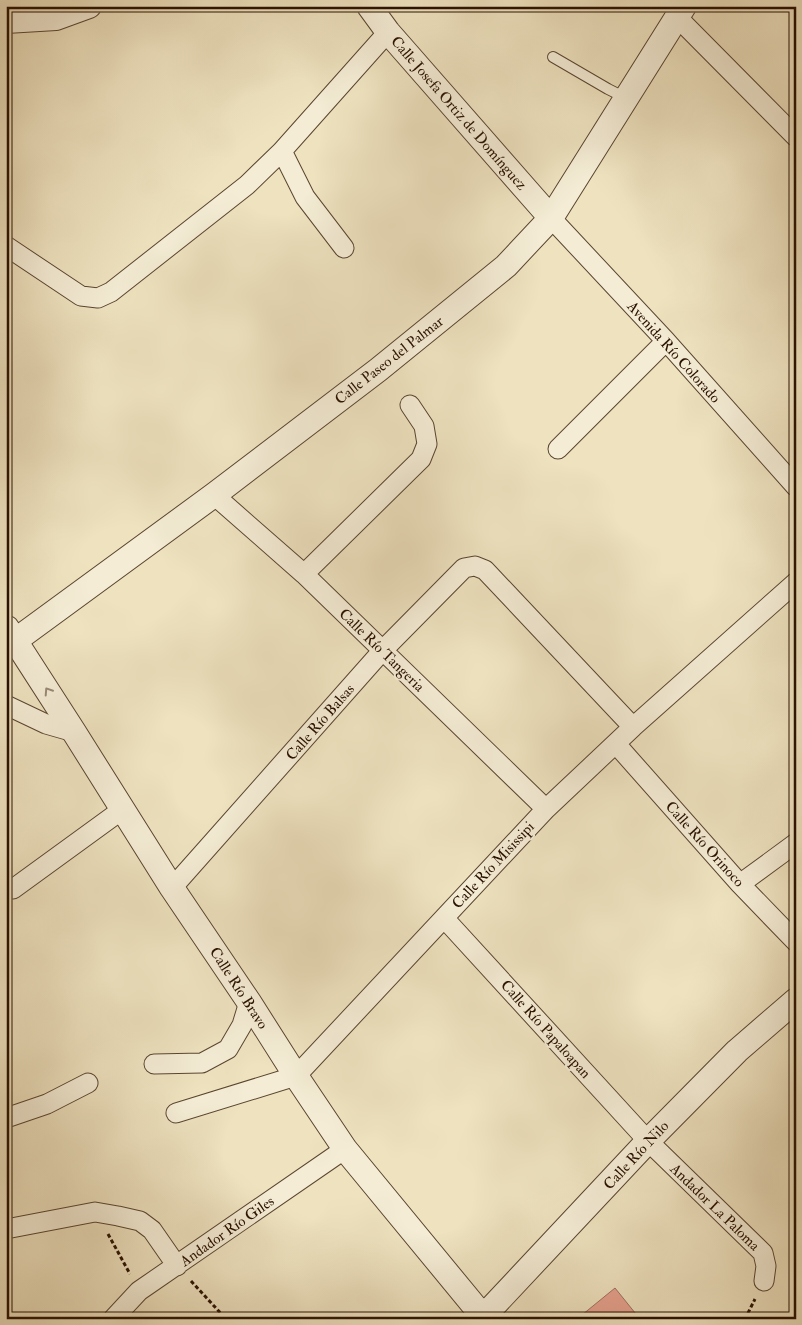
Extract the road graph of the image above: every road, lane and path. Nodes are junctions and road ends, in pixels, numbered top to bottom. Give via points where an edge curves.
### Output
1 (89, 6) edge
2 (369, 6) edge
3 (681, 12) edge
4 (6, 21) edge
5 (388, 32) junction
6 (553, 57) dead end
7 (626, 98) junction
8 (796, 137) edge
9 (282, 151) junction
10 (551, 218) junction
11 (6, 246) edge
12 (344, 248) dead end
13 (666, 341) junction
14 (410, 405) dead end
15 (558, 449) dead end
16 (796, 487) edge
17 (214, 495) junction
18 (304, 574) junction
19 (796, 582) edge
20 (9, 636) edge
21 (383, 650) junction
22 (7, 707) edge
23 (633, 727) junction
24 (74, 732) junction
25 (616, 744) junction
26 (123, 809) junction
27 (546, 809) junction
28 (796, 843) edge
29 (740, 884) junction
30 (172, 888) junction
31 (13, 889) dead end
32 (444, 918) junction
33 (796, 942) edge
34 (796, 1000) edge
35 (249, 1002) junction
36 (154, 1064) dead end
37 (296, 1076) junction
38 (88, 1083) dead end
39 (176, 1113) dead end
40 (6, 1118) edge
41 (648, 1141) junction
42 (346, 1149) junction
43 (95, 1212) junction
44 (6, 1229) edge
45 (176, 1266) junction
46 (764, 1281) dead end
47 (139, 1291) junction
48 (483, 1318) edge
49 (113, 1319) edge
50 (226, 1319) edge

1 - 4 street via 56,18
2 - 5 street, Calle Josefa Ortiz de Domínguez
3 - 7 street, Calle Paseo del Palmar
3 - 8 street
5 - 9 street
5 - 10 street, Calle Josefa Ortiz de Domínguez
6 - 7 lane
7 - 10 street, Calle Paseo del Palmar
9 - 11 street via 231,198 98,298 81,296
9 - 12 street via 305,197
10 - 13 street, Avenida Río Colorado
10 - 17 street, Calle Paseo del Palmar via 506,266 378,370
13 - 15 street
13 - 16 street, Avenida Río Colorado
14 - 18 street via 424,426 427,444 422,459
17 - 18 street, Calle Río Tangeria
17 - 20 street, Calle Paseo del Palmar
18 - 21 street, Calle Río Tangeria
19 - 23 street, Calle Río Misissipi
24 -> 20 street, Calle Río Bravo
21 - 23 street, Calle Río Balsas via 464,568 475,566 485,570
21 - 27 street, Calle Río Tangeria
21 - 30 street, Calle Río Balsas
22 - 24 street
23 - 25 street, Calle Río Misissipi
24 - 26 street, Calle Río Bravo
25 - 27 street, Calle Río Misissipi
25 - 29 street, Calle Río Orinoco
26 - 30 street, Calle Río Bravo
26 - 31 street
27 - 32 street, Calle Río Misissipi
28 - 29 street
29 - 33 street, Calle Río Orinoco
30 - 35 street, Calle Río Bravo
32 - 37 street, Calle Río Misissipi
32 - 41 street, Calle Río Papaloapan
34 - 41 street, Calle Río Nilo via 737,1050
35 - 36 street via 242,1025 228,1049 202,1063
35 - 37 street, Calle Río Bravo
37 - 39 street, Calle Río Misissipi
37 - 42 street, Calle Río Bravo
38 - 40 street via 47,1104
41 - 46 street, Andador La Paloma via 763,1253 766,1266
41 - 48 street, Calle Río Nilo
42 - 45 street, Andador Río Giles
42 - 48 street, Calle Río Bravo
43 - 44 street
43 - 45 street via 140,1222 152,1230
43 - 47 path
45 - 47 street, Andador Río Giles
45 - 50 path
47 - 49 street, Andador Río Giles

